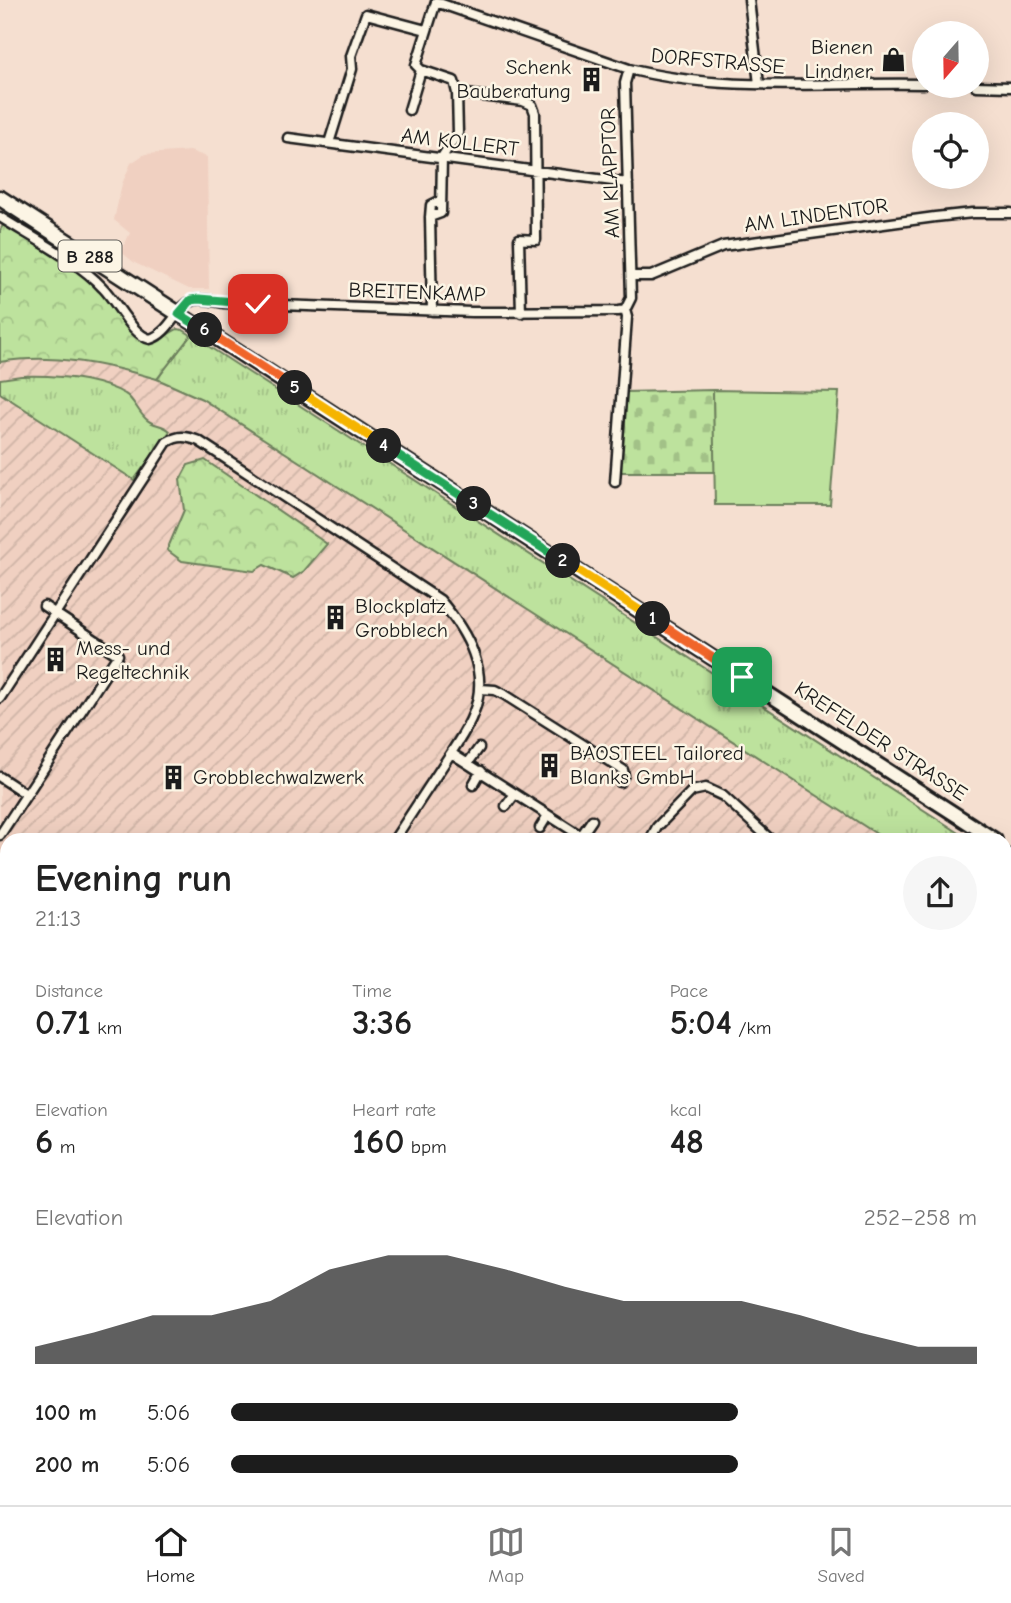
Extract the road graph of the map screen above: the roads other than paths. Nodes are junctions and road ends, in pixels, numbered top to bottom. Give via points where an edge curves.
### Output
1 (749, 0) edge
2 (426, 30) junction
3 (629, 69) junction
4 (421, 70) junction
5 (759, 84) junction
6 (912, 84) edge
7 (989, 86) edge
8 (1011, 87) edge
9 (457, 93) junction
10 (409, 110) dead end
11 (288, 138) dead end
12 (329, 143) junction
13 (442, 158) junction
14 (535, 169) junction
15 (628, 183) junction
16 (0, 198) edge
17 (0, 208) edge
18 (1011, 213) edge
19 (0, 217) edge
20 (632, 276) junction
21 (625, 310) junction
22 (432, 311) junction
23 (521, 313) junction
24 (177, 316) junction
25 (615, 482) dead end
26 (44, 606) dead end
27 (56, 614) junction
28 (480, 689) junction
29 (505, 695) junction
30 (0, 698) edge
31 (504, 707) dead end
32 (479, 748) dead end
33 (451, 752) junction
34 (468, 763) junction
35 (481, 771) junction
36 (0, 777) edge
37 (620, 782) dead end
38 (473, 785) dead end
39 (26, 793) junction
40 (515, 794) junction
41 (506, 806) dead end
42 (548, 815) junction
43 (592, 820) dead end
44 (540, 828) dead end
45 (1, 833) edge
46 (399, 833) edge
47 (575, 833) edge
48 (586, 833) edge
49 (654, 833) edge
50 (763, 833) edge
51 (971, 833) edge
52 (984, 833) edge

1 - 5 street
2 - 3 street, DORFSTRASSE via 436,2
2 - 4 street via 416,65
2 - 12 street via 366,14
3 - 5 street, DORFSTRASSE via 658,76
3 - 15 street, AM KLAPPTOR via 625,83
4 - 9 street via 450,79
4 - 10 street
5 - 6 street, DORFSTRASSE
7 - 8 street
9 - 13 street via 458,133
9 - 14 street via 532,105
11 - 12 street, AM KOLLERT
12 - 13 street, AM KOLLERT
13 - 14 street, AM KOLLERT
13 - 22 street via 441,213 430,217
14 - 15 street, AM KOLLERT
14 - 23 street via 536,240 519,239
15 - 20 street, AM KLAPPTOR
16 - 24 highway, KREFELDER STRASSE / B 288
17 - 24 highway, KREFELDER STRASSE / B 288
18 - 20 street, AM LINDENTOR via 935,217 723,246 651,276
19 - 24 street, BREITENKAMP via 102,286 140,335 155,338
20 - 21 street via 631,299
21 - 23 street, BREITENKAMP
21 - 25 street
22 - 23 street, BREITENKAMP
22 - 24 street, BREITENKAMP via 199,299 191,300
24 - 51 main road, KREFELDER STRASSE / B 288
24 - 52 main road, KREFELDER STRASSE / B 288
26 - 27 street
27 - 28 street via 167,442 187,437 440,600 471,646
27 - 30 street
27 - 39 street via 118,655
28 - 29 street
28 - 33 street via 472,716
29 - 31 street
29 - 37 street via 623,770
32 - 34 street
33 - 34 street
33 - 46 street
34 - 35 street
35 - 38 street
35 - 40 street
36 - 39 street
39 - 45 street
40 - 41 street
40 - 42 street
42 - 44 street
42 - 47 street
43 - 48 street
49 - 50 street via 692,791 706,788 723,796

